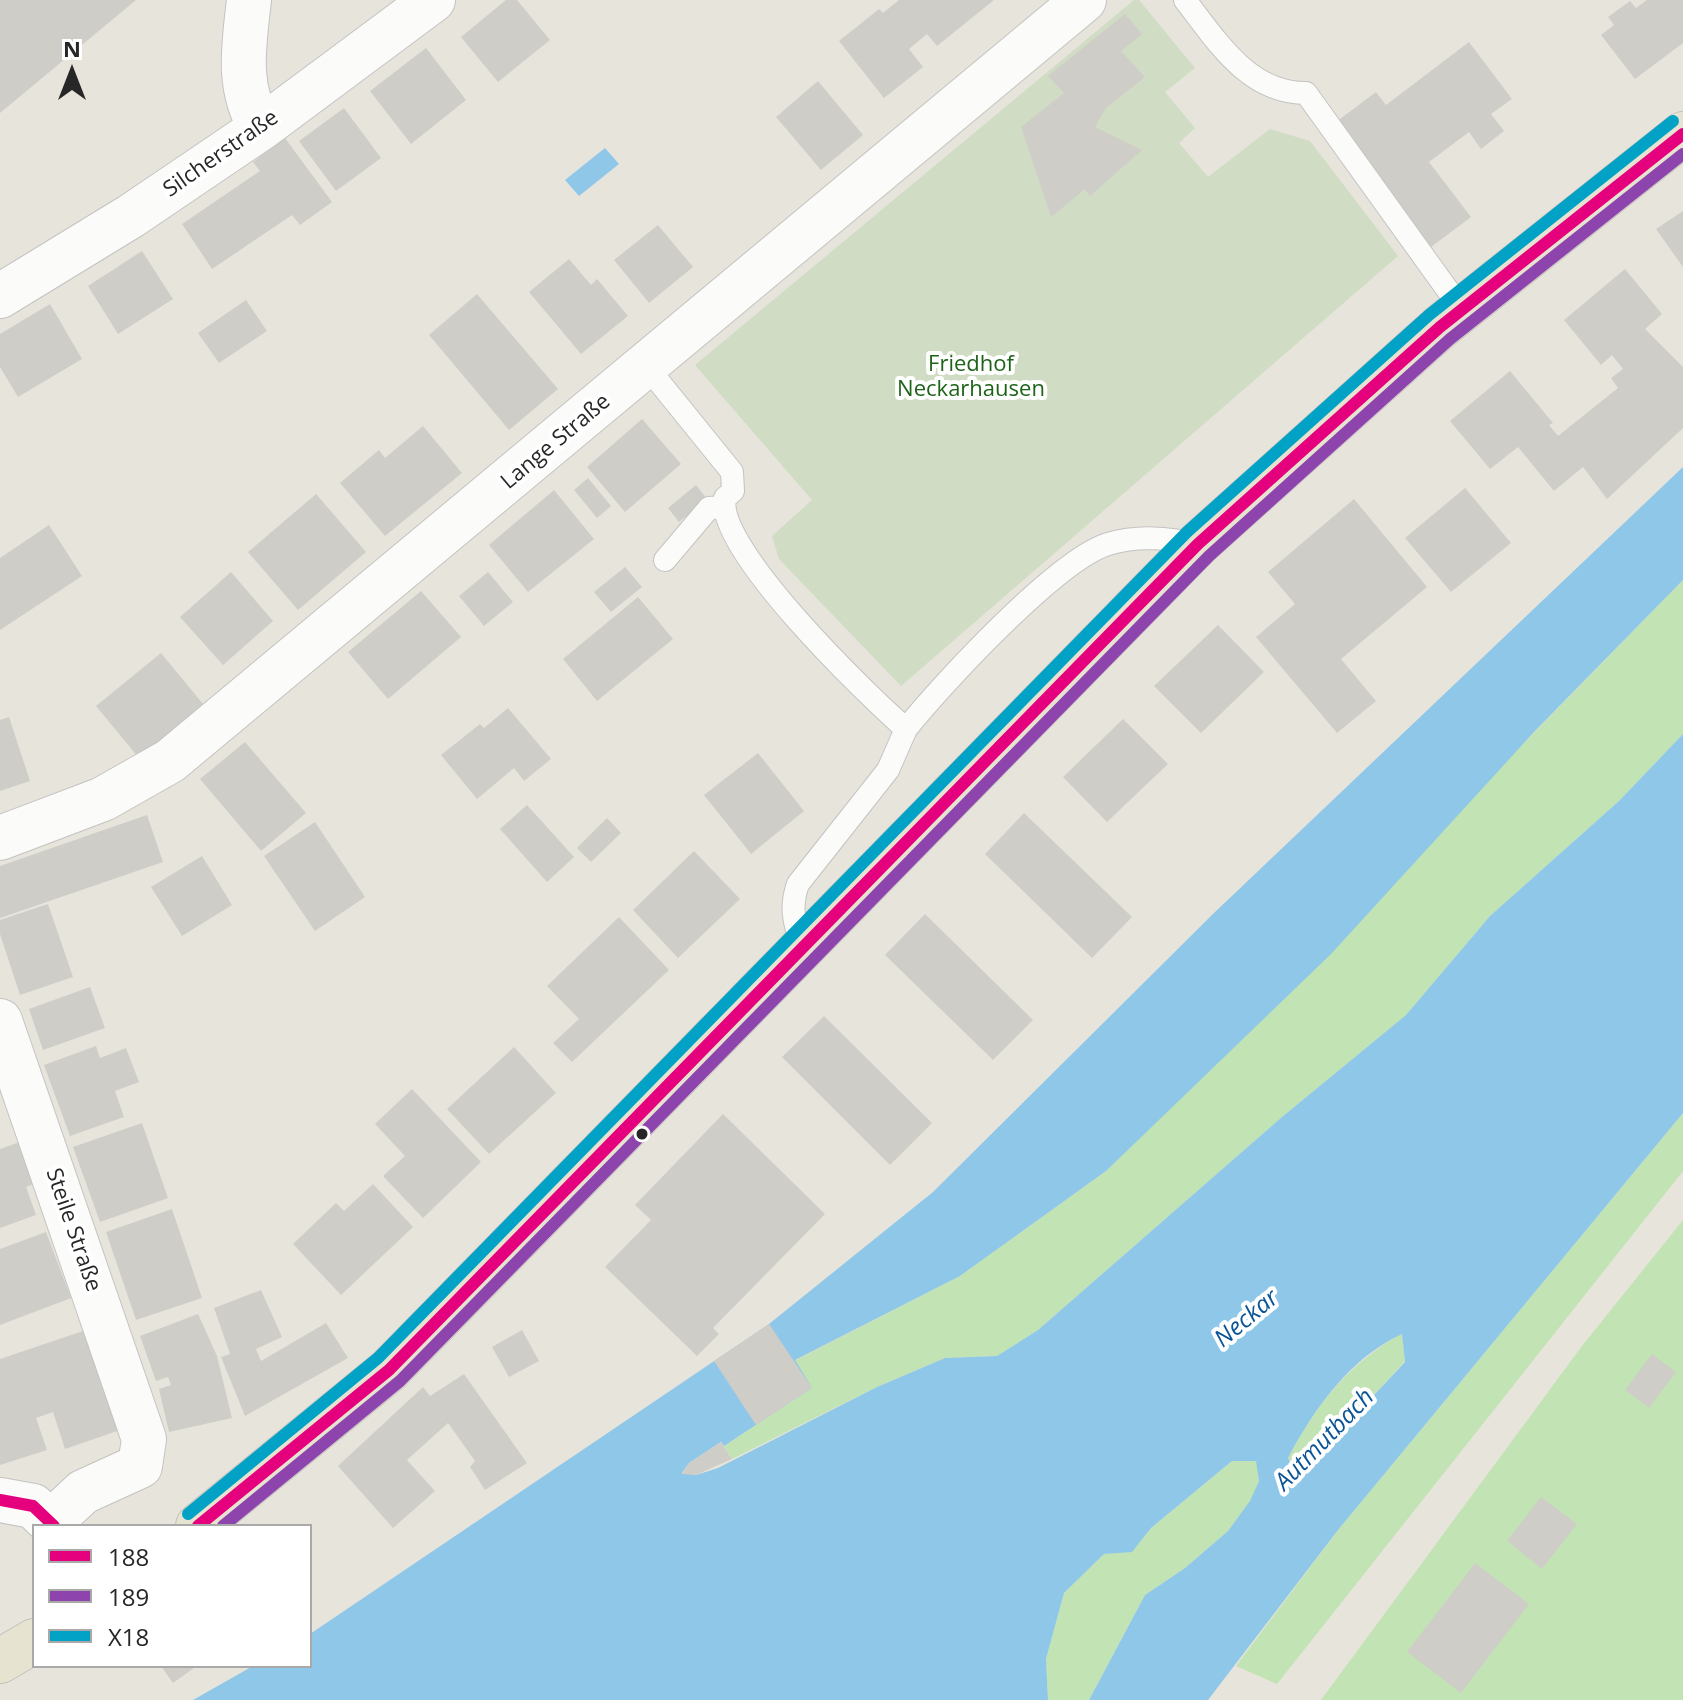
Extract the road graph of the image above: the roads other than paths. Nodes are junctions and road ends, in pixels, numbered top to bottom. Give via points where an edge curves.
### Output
1 (249, 0) edge
2 (433, 0) edge
3 (1084, 0) edge
4 (1185, 0) edge
5 (261, 128) junction
6 (1683, 134) edge
7 (0, 296) edge
8 (1462, 310) junction
9 (647, 367) junction
10 (723, 507) junction
11 (1198, 544) junction
12 (665, 560) dead end
13 (906, 729) junction
14 (0, 838) edge
15 (803, 949) junction
16 (0, 1021) edge
17 (17, 1123) edge
18 (0, 1500) edge
19 (52, 1524) edge
20 (200, 1524) edge
21 (32, 1642) edge
22 (0, 1661) edge

1 - 5 street via 242,70 250,110
2 - 5 street, Silcherstraße
3 - 9 street, Lange Straße
4 - 8 lane via 1217,44 1248,73 1287,93 1306,93
5 - 7 street, Silcherstraße
6 - 8 main road
8 - 11 main road
9 - 10 lane via 732,472 733,491
9 - 14 street, Lange Straße via 170,761 103,799
10 - 12 lane via 709,508
10 - 13 lane via 730,530 768,588
11 - 13 lane via 1161,537 1107,545 1061,571
11 - 15 main road
13 - 15 lane via 888,770 798,884 792,915
15 - 20 main road via 389,1370
16 - 17 street, Steile Straße
17 - 19 street, Steile Straße via 144,1439 140,1466 83,1492
18 - 19 street via 33,1506
21 - 22 main road

